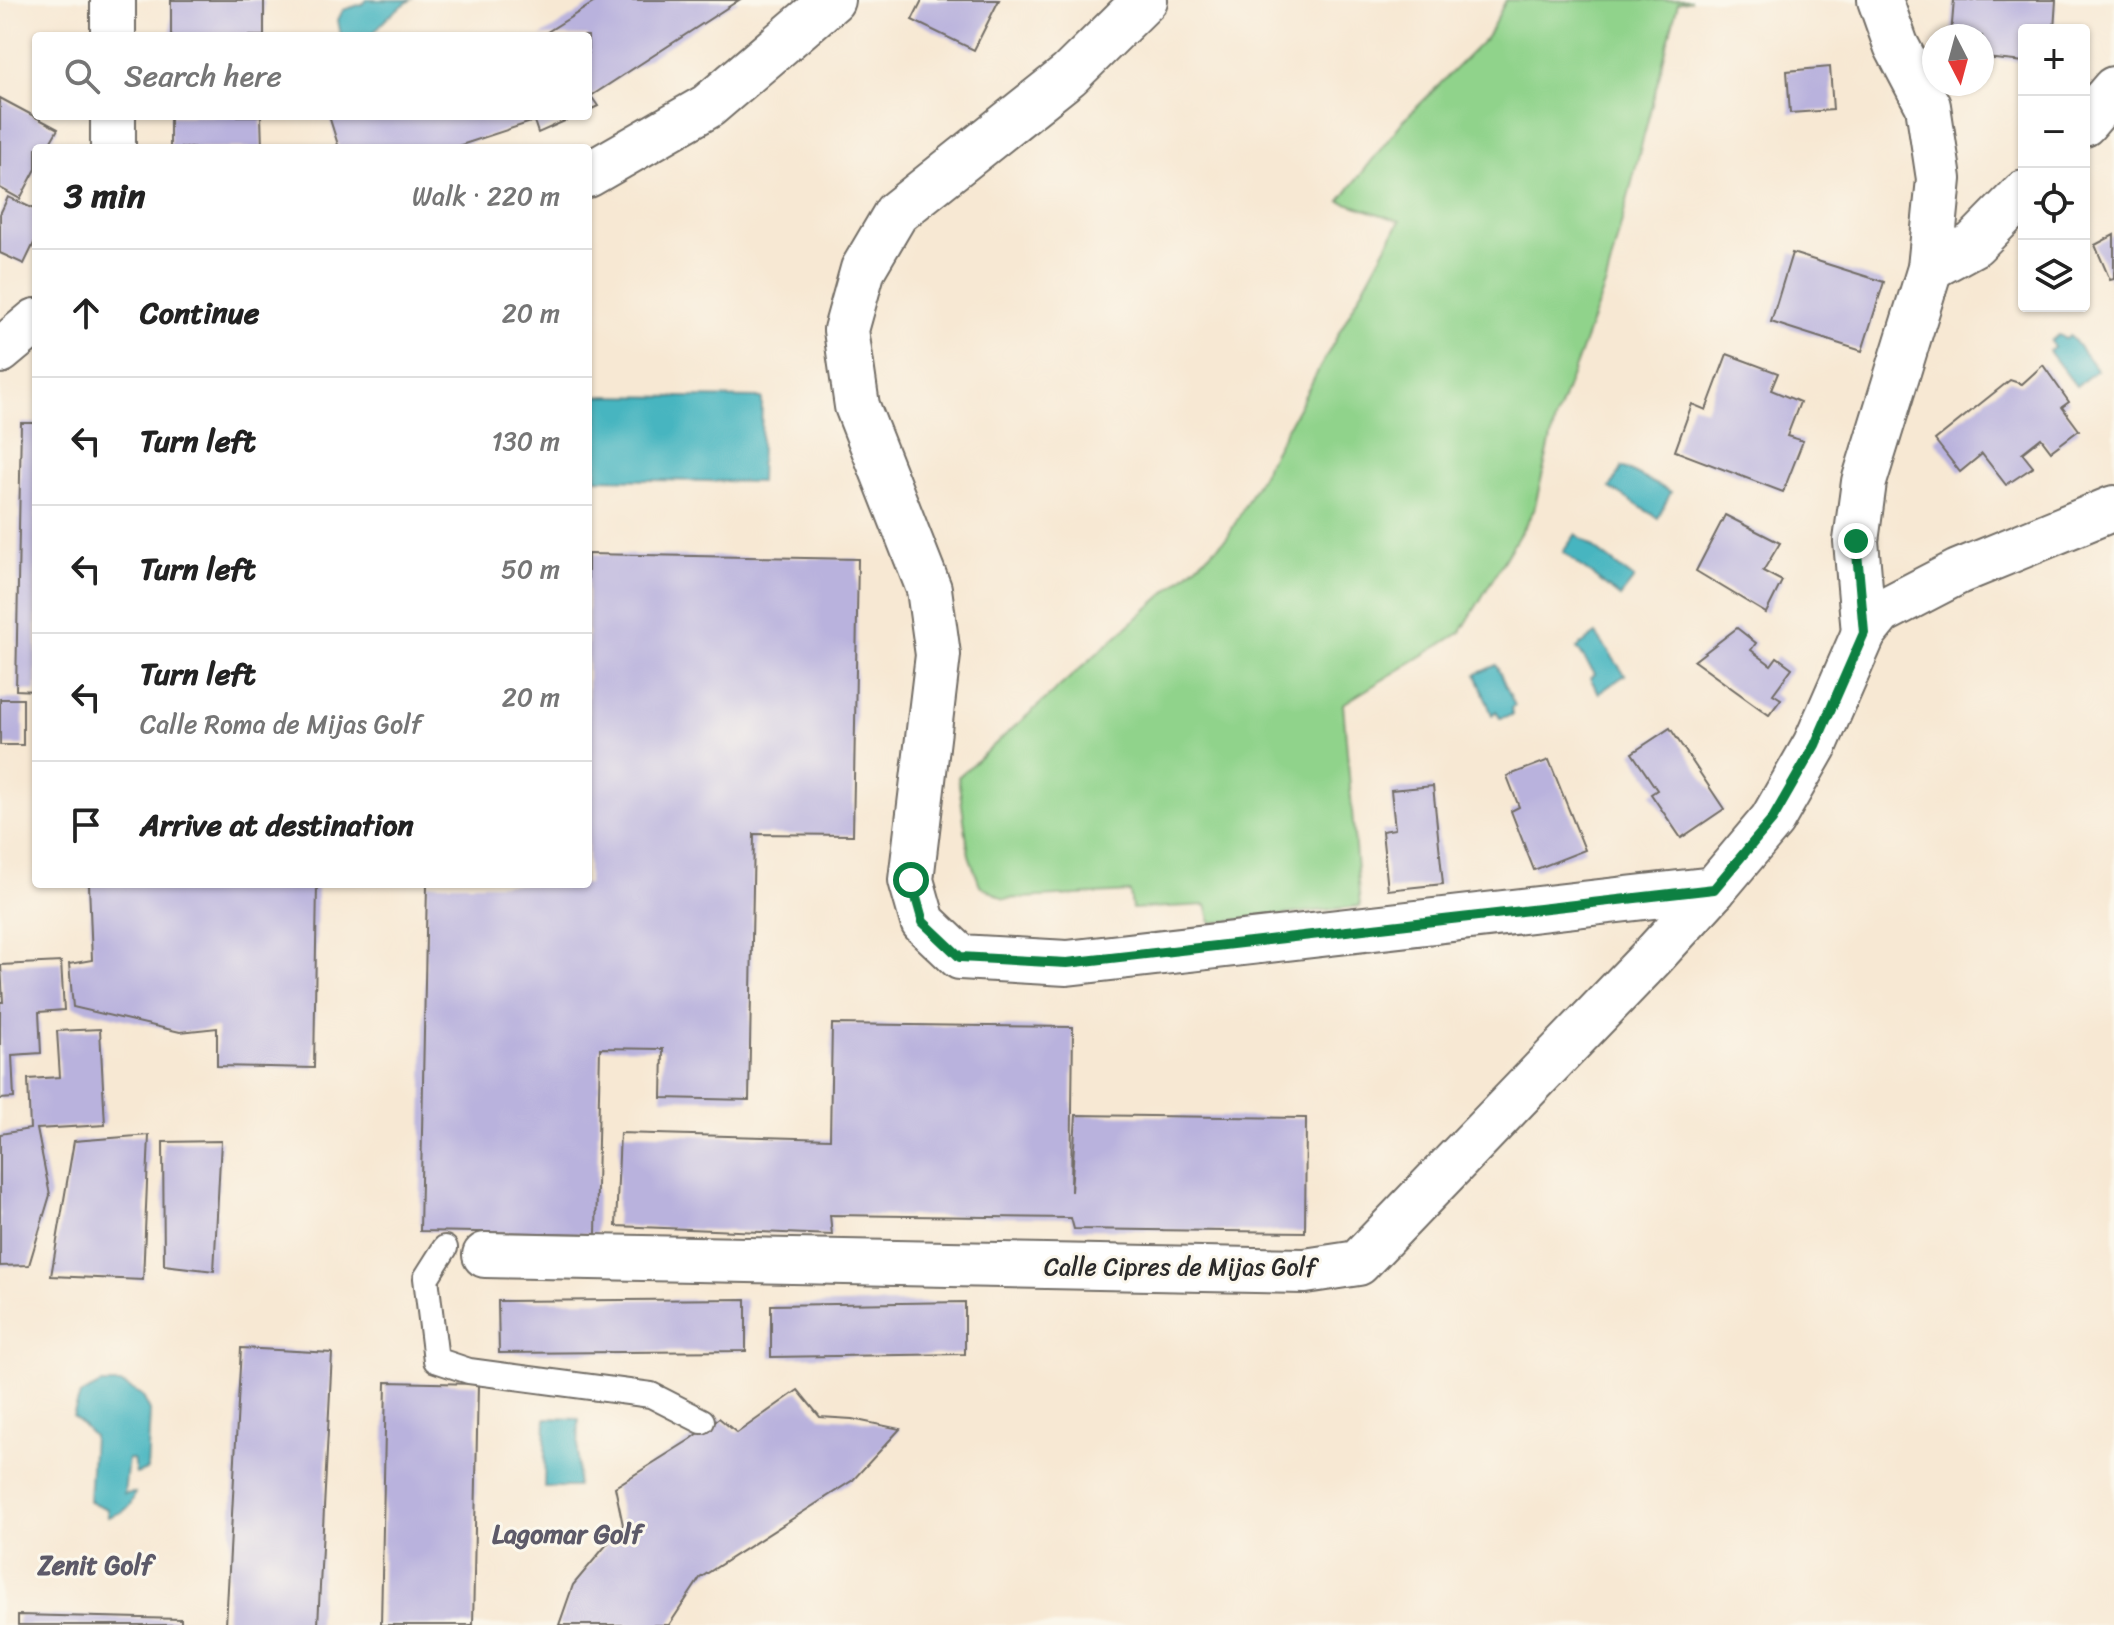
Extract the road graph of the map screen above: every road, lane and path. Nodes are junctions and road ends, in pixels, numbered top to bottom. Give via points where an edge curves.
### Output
1 (113, 0) edge
2 (832, 0) edge
3 (1145, 0) edge
4 (1880, 0) edge
5 (113, 32) edge
6 (2114, 89) edge
7 (2090, 117) edge
8 (113, 120) edge
9 (113, 144) edge
10 (592, 173) edge
11 (2018, 199) edge
12 (1930, 268) junction
13 (32, 324) edge
14 (0, 351) edge
15 (2114, 508) edge
16 (1864, 633) junction
17 (1714, 889) junction
18 (465, 1252) joint
19 (702, 1421) dead end

1 - 5 street
2 - 10 street via 708,106
3 - 17 street via 1069,75 896,213 863,269 846,330 857,406 929,589 938,655 911,880 923,922 960,957 1067,963
4 - 12 street via 1928,106 1939,179
6 - 7 street
8 - 9 street
11 - 12 street via 1974,244
12 - 16 street via 1864,482 1856,541
13 - 14 street
15 - 16 street via 1958,572 1881,612
16 - 17 street, Calle Cipres de Mijas Golf via 1815,745 1772,820
17 - 18 street, Calle Cipres de Mijas Golf via 1358,1263 1305,1271
18 - 19 lane via 426,1278 436,1360 469,1371 651,1395

